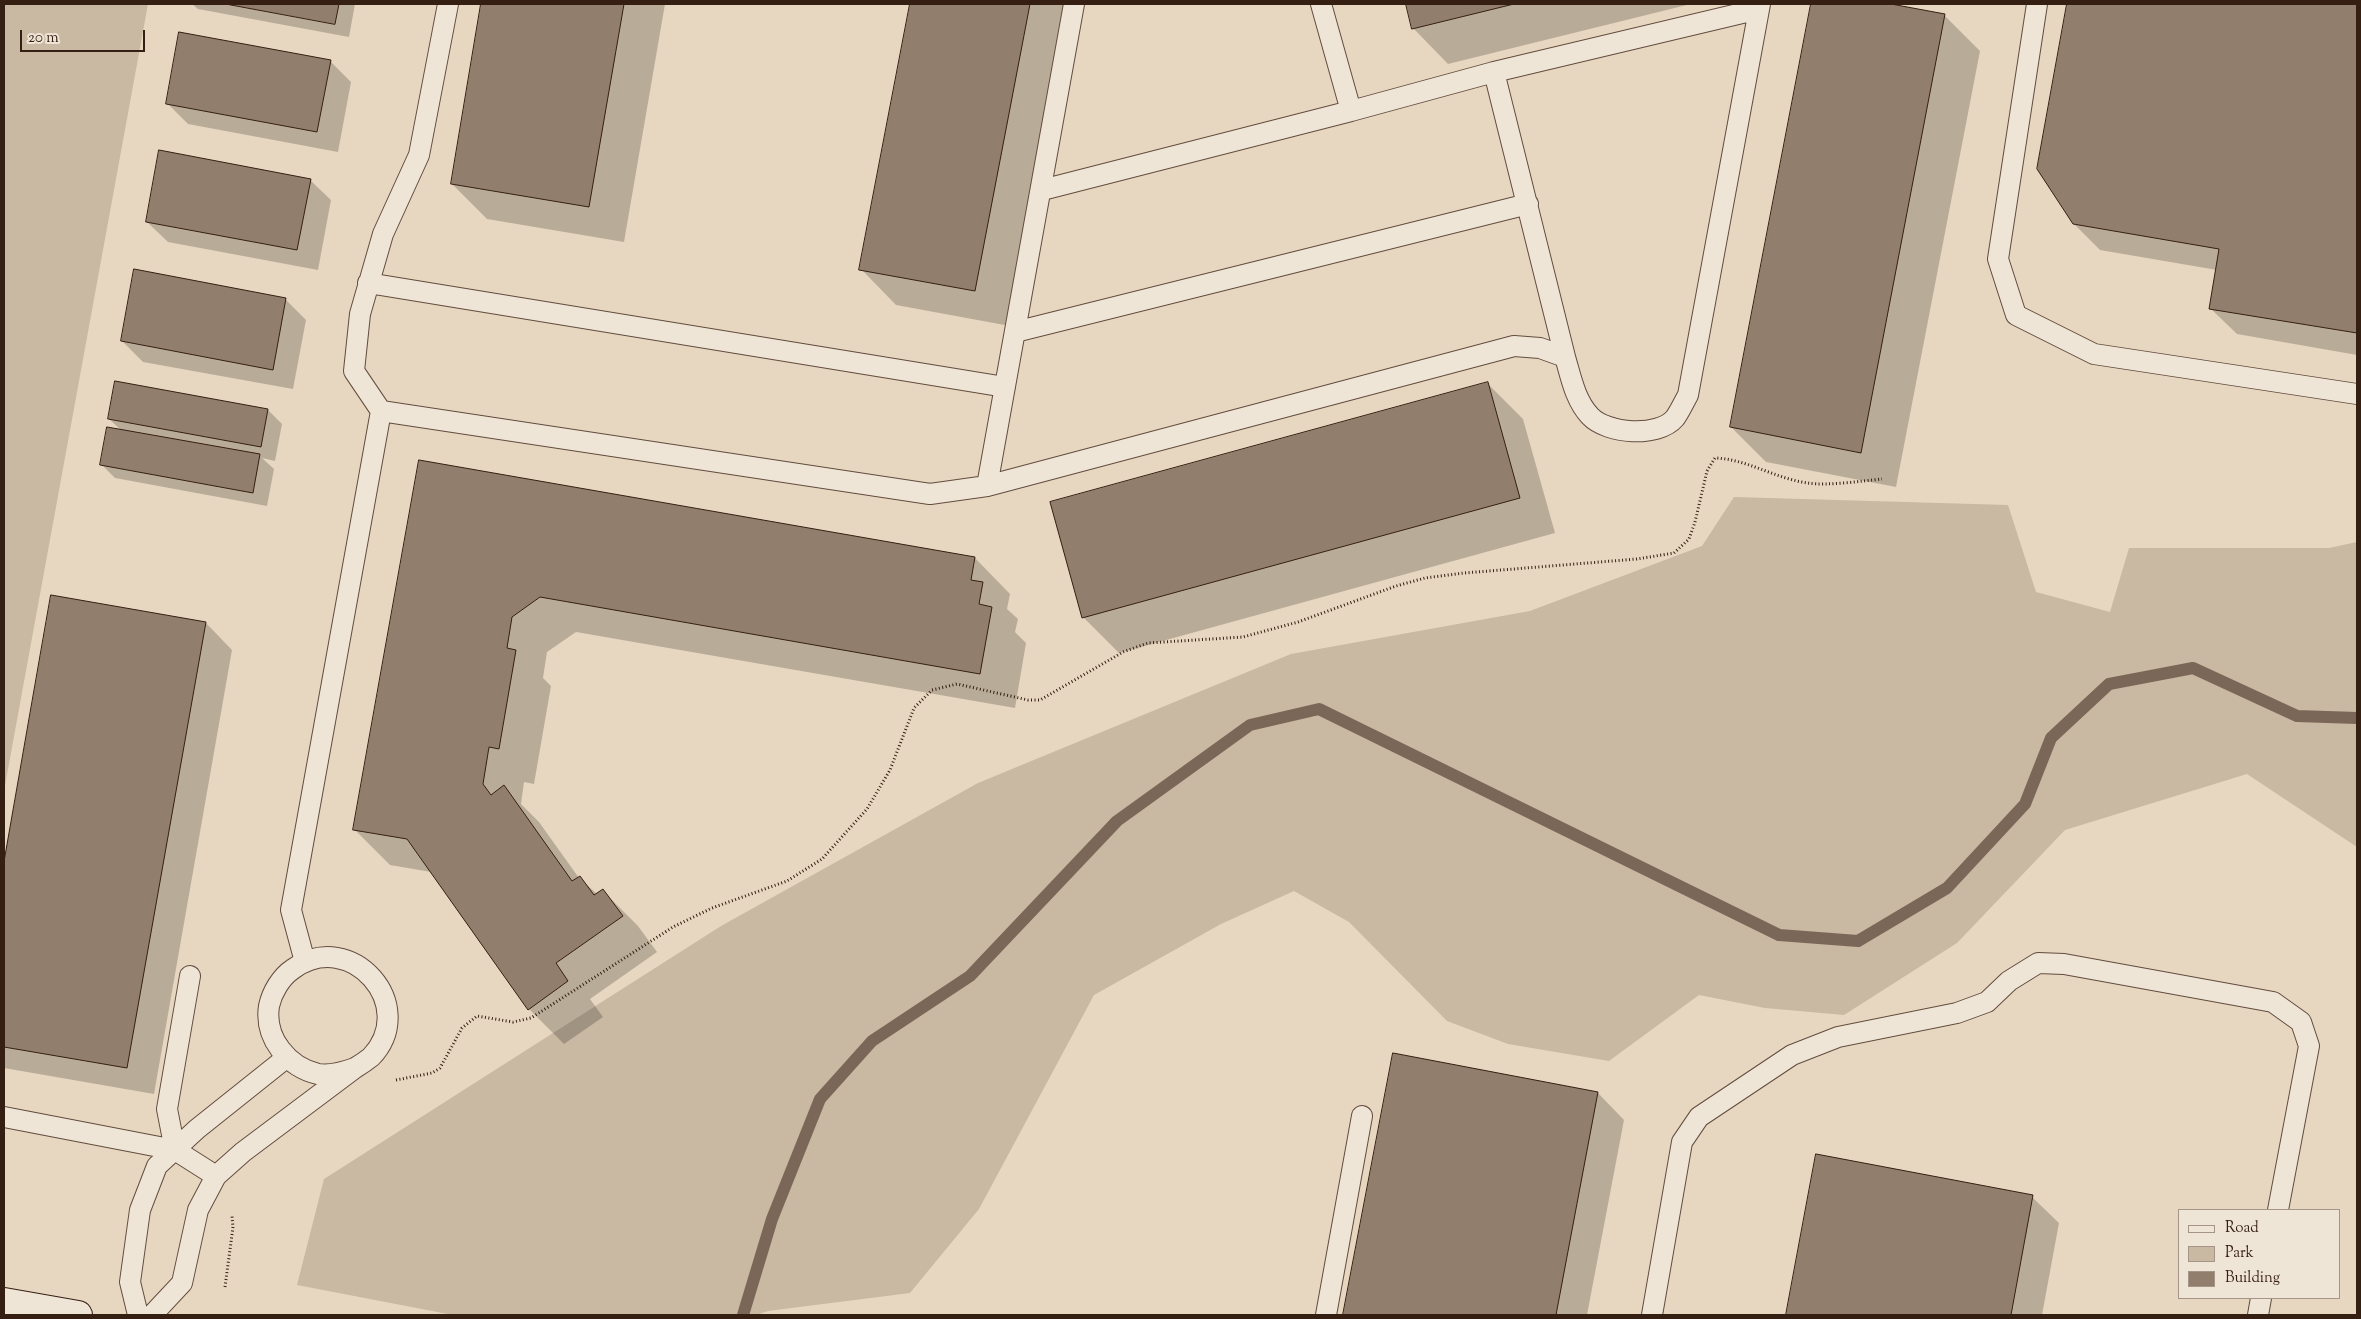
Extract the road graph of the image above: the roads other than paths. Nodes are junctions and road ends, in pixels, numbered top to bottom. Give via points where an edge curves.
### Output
1 (448, 4) edge
2 (1074, 4) edge
3 (1321, 4) edge
4 (2037, 4) edge
5 (1759, 6) edge
6 (1494, 72) junction
7 (1351, 111) junction
8 (1042, 190) junction
9 (1528, 204) junction
10 (368, 283) junction
11 (1015, 332) junction
12 (1565, 357) junction
13 (1005, 387) junction
14 (2357, 394) edge
15 (381, 411) junction
16 (987, 486) junction
17 (304, 962) junction
18 (190, 976) dead end
19 (286, 1058) junction
20 (355, 1068) junction
21 (1362, 1116) dead end
22 (4, 1117) edge
23 (175, 1150) junction
24 (216, 1176) junction
25 (2278, 1209) edge
26 (2261, 1299) edge
27 (4, 1302) edge
28 (78, 1315) edge
29 (138, 1315) edge
30 (152, 1315) edge
31 (1326, 1315) edge
32 (1652, 1315) edge
33 (2258, 1315) edge

1 - 10 lane via 419,155 383,234
2 - 8 lane
3 - 7 lane
4 - 14 lane via 1998,258 2016,316 2094,354
5 - 6 lane
5 - 12 lane via 1688,395 1674,419 1655,431 1620,431 1591,417 1577,396
6 - 7 lane
6 - 9 lane
7 - 8 lane
8 - 11 lane
9 - 11 lane
9 - 12 lane
10 - 13 lane
10 - 15 lane via 360,314 354,371
11 - 13 lane
12 - 16 lane via 1540,348 1514,346
13 - 16 lane
15 - 16 lane via 930,494
15 - 17 lane via 291,910
17 - 19 lane via 286,974 275,989 269,1007 275,1043
17 - 20 lane via 318,957 337,957 355,963 370,974 381,989 387,1006 387,1025 381,1042 370,1057
18 - 23 lane via 167,1109
19 - 20 lane via 319,1074 338,1074
19 - 23 lane
20 - 24 lane via 242,1152
21 - 31 lane
22 - 23 lane
23 - 24 lane
23 - 29 lane via 157,1166 140,1210 130,1282
24 - 30 lane via 198,1210 182,1283
25 - 32 lane via 2309,1046 2301,1022 2273,1002 2064,964 2038,963 2009,981 1987,1002 1957,1013 1838,1037 1792,1055 1699,1117 1682,1142
26 - 33 lane
27 - 28 main road

